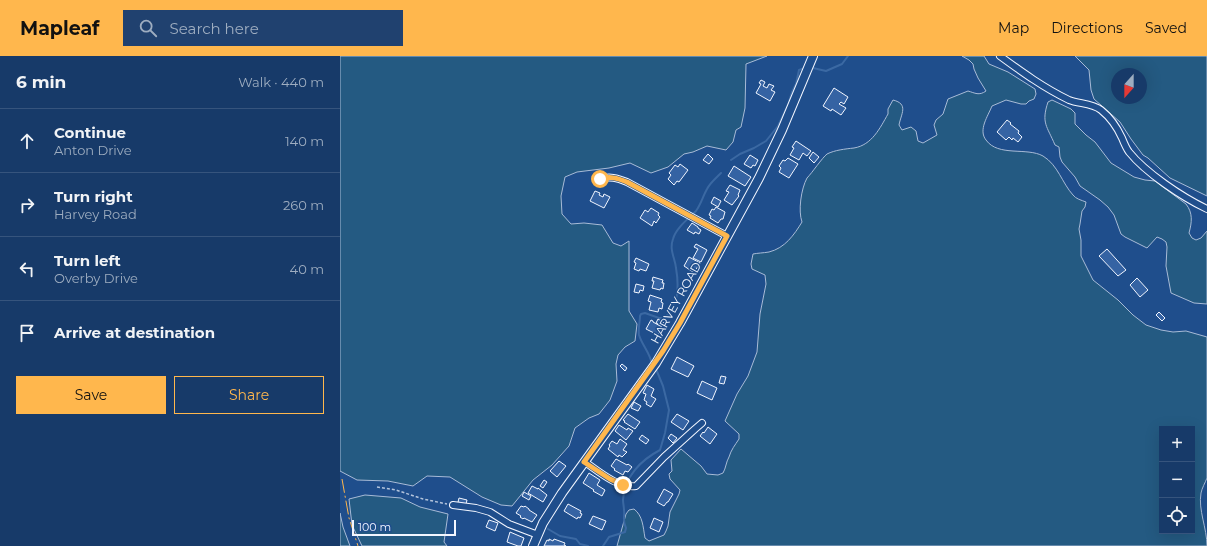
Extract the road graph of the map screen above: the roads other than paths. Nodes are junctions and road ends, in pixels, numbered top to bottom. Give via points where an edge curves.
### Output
1 (813, 56) edge
2 (1000, 56) edge
3 (600, 179) dead end
4 (1207, 209) edge
5 (727, 236) junction
6 (702, 423) dead end
7 (584, 462) junction
8 (453, 505) road end
9 (538, 535) junction
10 (533, 546) edge

1 - 5 street, HARVEY ROAD via 782,130
2 - 4 street via 1050,91 1074,102 1099,109 1116,126 1128,151 1150,173
3 - 5 street via 607,177 627,182
5 - 7 street, HARVEY ROAD via 680,323 651,370
6 - 7 street via 636,486 630,487 610,479
7 - 9 street, HARVEY ROAD via 550,512
8 - 9 street via 490,512 509,524
9 - 10 street, HARVEY ROAD

